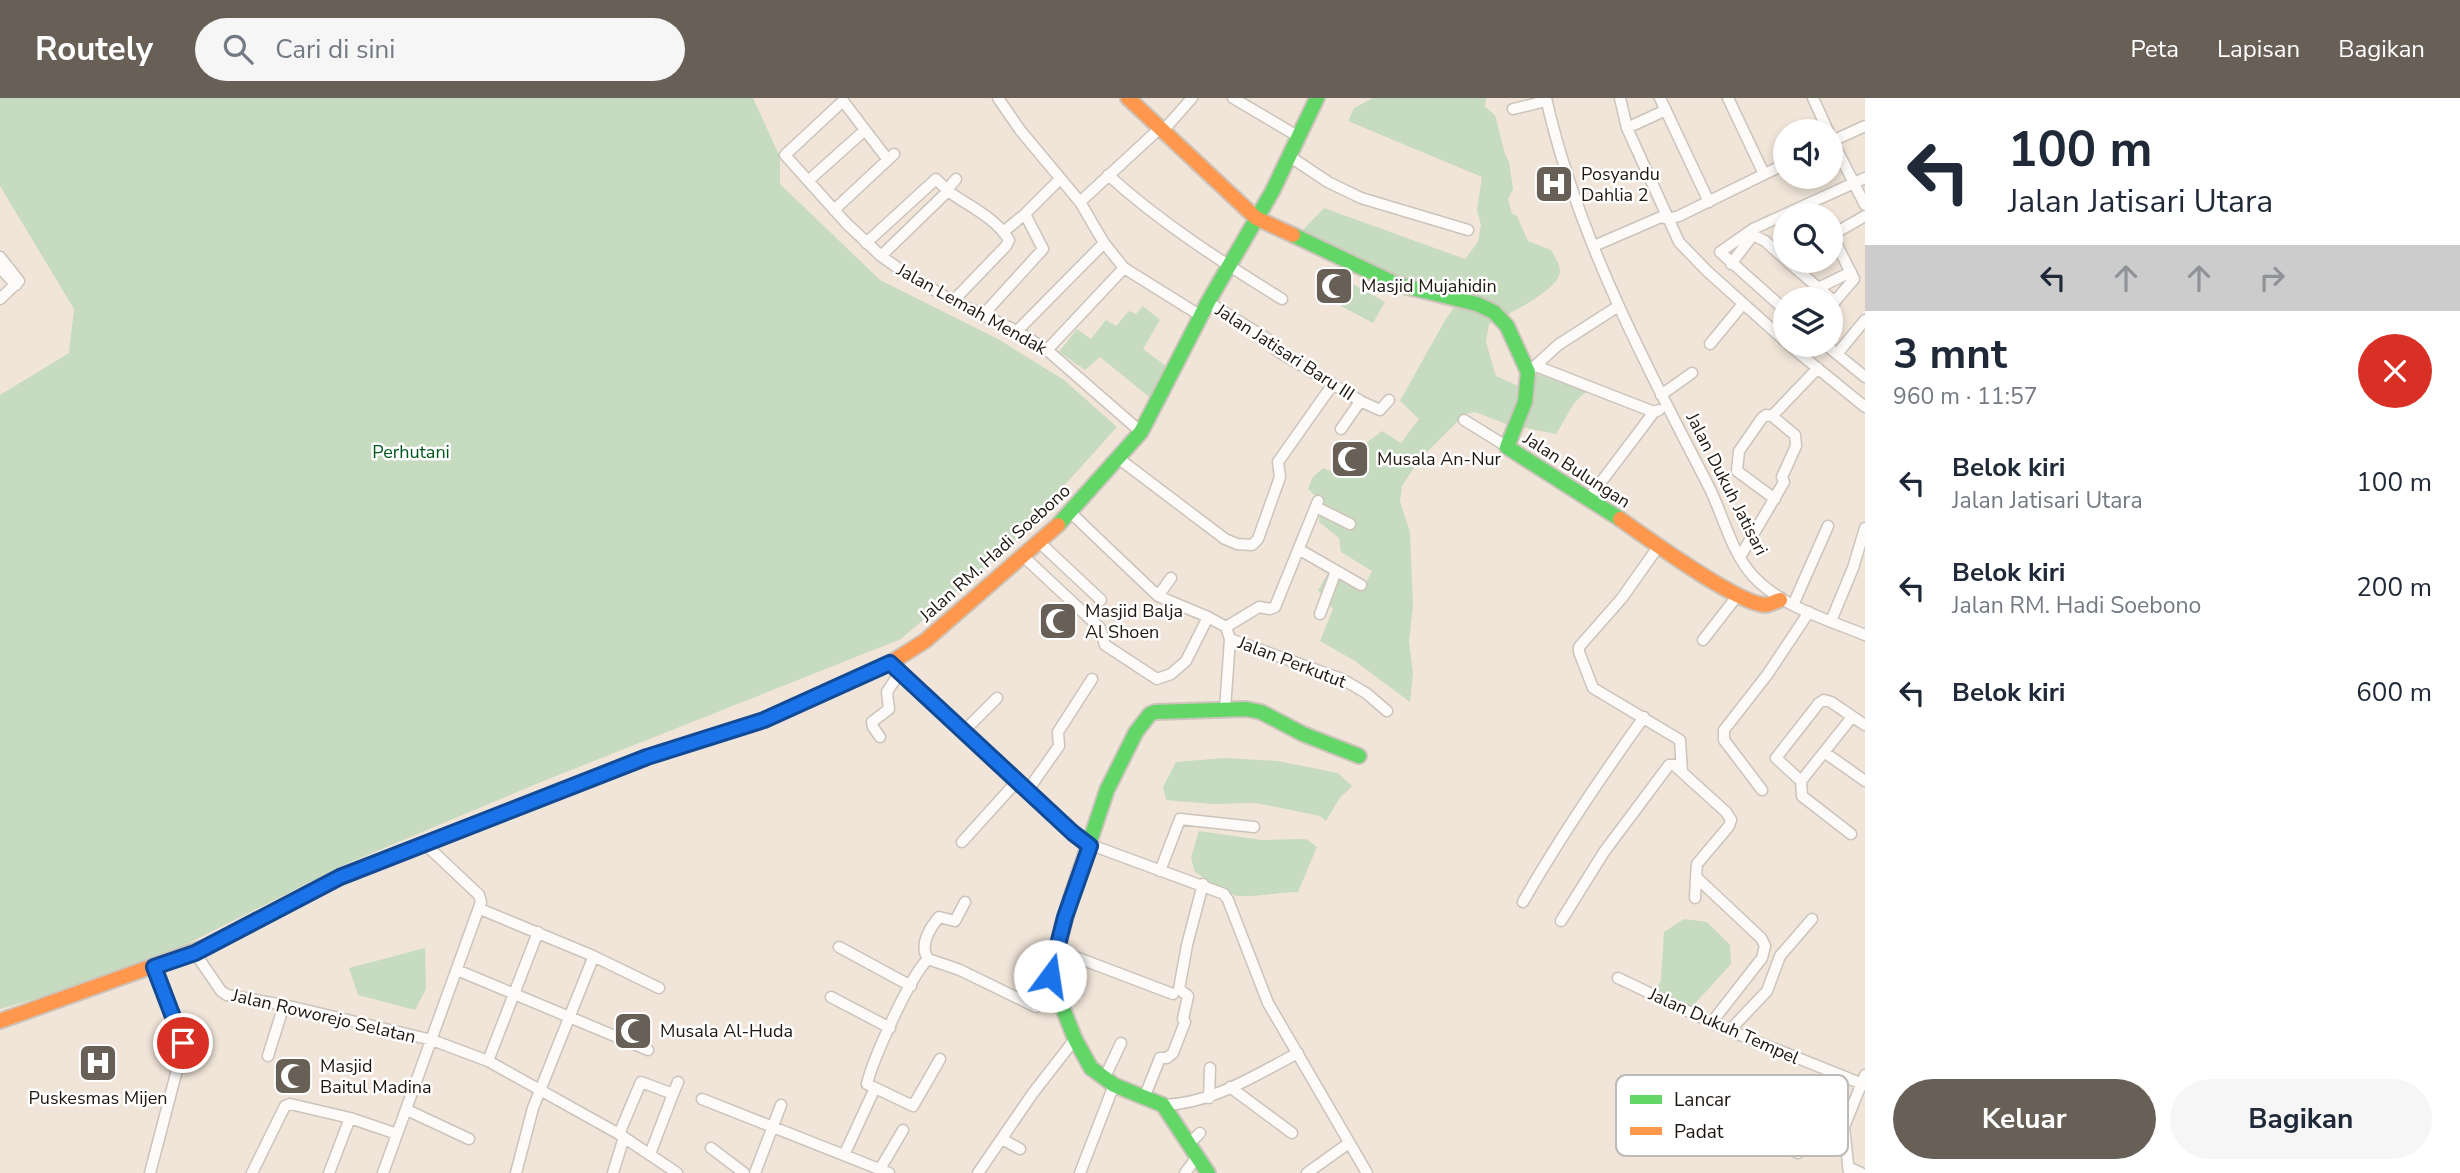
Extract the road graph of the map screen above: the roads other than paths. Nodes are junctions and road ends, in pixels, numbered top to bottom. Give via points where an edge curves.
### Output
1 (998, 98) edge
2 (1128, 98) edge
3 (1192, 98) edge
4 (1233, 98) edge
5 (1317, 98) edge
6 (1620, 98) edge
7 (1660, 98) edge
8 (1728, 98) edge
9 (1813, 98) edge
10 (1546, 100) edge
11 (1513, 109) dead end
12 (1666, 110) junction
13 (1822, 119) edge
14 (1865, 126) edge
15 (1627, 128) junction
16 (865, 130) junction
17 (1161, 130) junction
18 (1843, 134) edge
19 (1299, 137) junction
20 (1289, 156) junction
21 (1843, 156) edge
22 (1773, 170) edge
23 (1764, 174) junction
24 (1108, 176) junction
25 (956, 179) dead end
26 (1059, 180) junction
27 (808, 181) junction
28 (1860, 181) edge
29 (947, 190) junction
30 (1080, 202) junction
31 (1709, 202) junction
32 (1865, 205) edge
33 (834, 209) junction
34 (1025, 214) junction
35 (1865, 216) edge
36 (1256, 218) junction
37 (1668, 219) junction
38 (1843, 228) edge
39 (1468, 230) dead end
40 (1003, 232) junction
41 (1753, 232) junction
42 (866, 243) junction
43 (1104, 243) junction
44 (1594, 246) junction
45 (1773, 248) edge
46 (881, 256) junction
47 (0, 257) edge
48 (1843, 257) edge
49 (1731, 264) junction
50 (1228, 266) junction
51 (0, 268) edge
52 (1124, 268) junction
53 (1851, 272) junction
54 (1801, 273) edge
55 (16, 285) junction
56 (1817, 287) edge
57 (1820, 287) edge
58 (1843, 293) edge
59 (0, 299) edge
60 (1282, 299) dead end
61 (1773, 300) edge
62 (953, 301) junction
63 (1208, 302) junction
64 (1743, 304) junction
65 (1617, 307) junction
66 (983, 315) junction
67 (1202, 316) junction
68 (1865, 320) edge
69 (1773, 330) edge
70 (1017, 331) junction
71 (1710, 344) dead end
72 (1843, 347) edge
73 (1047, 350) junction
74 (1804, 357) edge
75 (1841, 357) edge
76 (1818, 368) junction
77 (1532, 369) junction
78 (1692, 373) dead end
79 (1865, 377) edge
80 (1333, 384) junction
81 (1661, 396) junction
82 (1390, 400) dead end
83 (1359, 402) junction
84 (1666, 407) junction
85 (1865, 407) edge
86 (1654, 412) junction
87 (1772, 416) junction
88 (1464, 420) dead end
89 (1341, 429) dead end
90 (1142, 432) junction
91 (1506, 446) junction
92 (1118, 458) junction
93 (1589, 498) junction
94 (1775, 499) junction
95 (1070, 513) junction
96 (1350, 524) dead end
97 (1828, 526) dead end
98 (1865, 528) edge
99 (1039, 542) junction
100 (1658, 547) junction
101 (1300, 550) junction
102 (1023, 556) junction
103 (1740, 558) junction
104 (1336, 571) junction
105 (1171, 578) dead end
106 (1361, 585) dead end
107 (1738, 595) junction
108 (1158, 596) junction
109 (1101, 600) dead end
110 (1786, 603) junction
111 (1809, 612) junction
112 (1320, 614) dead end
113 (1208, 617) junction
114 (1831, 621) junction
115 (1226, 627) junction
116 (1865, 635) edge
117 (1230, 639) junction
118 (1703, 640) dead end
119 (895, 667) junction
120 (1092, 679) dead end
121 (997, 698) dead end
122 (1225, 709) junction
123 (1387, 712) dead end
124 (1644, 717) junction
125 (1852, 717) junction
126 (1865, 725) edge
127 (965, 730) junction
128 (880, 737) dead end
129 (1824, 752) junction
130 (1359, 756) dead end
131 (1682, 772) junction
132 (1018, 780) junction
133 (1801, 781) junction
134 (1865, 781) edge
135 (1028, 790) junction
136 (1762, 790) dead end
137 (1254, 827) dead end
138 (1851, 834) dead end
139 (962, 842) dead end
140 (426, 845) junction
141 (1090, 846) junction
142 (1160, 871) junction
143 (1696, 877) junction
144 (1203, 884) junction
145 (1695, 898) dead end
146 (965, 902) dead end
147 (1523, 902) dead end
148 (480, 909) junction
149 (1812, 919) dead end
150 (1561, 921) dead end
151 (538, 932) junction
152 (839, 947) dead end
153 (1057, 950) junction
154 (195, 953) junction
155 (593, 958) junction
156 (928, 959) junction
157 (154, 967) junction
158 (457, 970) junction
159 (1050, 976) junction
160 (1618, 978) dead end
161 (911, 986) junction
162 (659, 988) dead end
163 (514, 993) junction
164 (1173, 994) dead end
165 (831, 997) dead end
166 (284, 1005) junction
167 (569, 1017) junction
168 (0, 1021) edge
169 (1712, 1022) junction
170 (890, 1028) junction
171 (1730, 1030) junction
172 (1075, 1039) junction
173 (432, 1040) junction
174 (1121, 1043) dead end
175 (648, 1050) dead end
176 (1298, 1053) junction
177 (268, 1056) dead end
178 (940, 1059) dead end
179 (488, 1061) junction
180 (1210, 1068) dead end
181 (1864, 1081) edge
182 (678, 1082) dead end
183 (1109, 1082) junction
184 (1230, 1087) junction
185 (541, 1088) junction
186 (875, 1088) junction
187 (673, 1094) junction
188 (1144, 1097) junction
189 (1209, 1098) junction
190 (702, 1099) dead end
191 (781, 1105) dead end
192 (1163, 1105) junction
193 (407, 1110) junction
194 (350, 1118) junction
195 (1848, 1118) edge
196 (772, 1129) junction
197 (903, 1130) dead end
198 (1200, 1133) dead end
199 (1293, 1133) dead end
200 (397, 1134) junction
201 (621, 1135) junction
202 (469, 1139) dead end
203 (1002, 1139) junction
204 (1349, 1143) junction
205 (1189, 1144) junction
206 (711, 1148) dead end
207 (1020, 1149) dead end
208 (845, 1153) junction
209 (650, 1154) junction
210 (1197, 1157) junction
211 (1849, 1170) edge
212 (885, 1171) edge
213 (150, 1173) edge
214 (252, 1173) edge
215 (329, 1173) edge
216 (383, 1173) edge
217 (516, 1173) edge
218 (613, 1173) edge
219 (677, 1173) edge
220 (744, 1173) edge
221 (755, 1173) edge
222 (978, 1173) edge
223 (1080, 1173) edge
224 (1185, 1173) edge
225 (1208, 1173) edge
226 (1307, 1173) edge
227 (1367, 1173) edge
228 (1861, 1173) edge

1 - 26 street
2 - 17 main road
3 - 17 street
4 - 19 street
5 - 19 main road, Jalan RM. Hadi Soebono
6 - 15 street
7 - 12 street
8 - 23 street
9 - 13 street
10 - 11 street
10 - 44 street, Jalan Dukuh Jatisari via 1559,153
12 - 15 street
12 - 31 street
14 - 18 street
15 - 37 street
16 - 27 street
16 - 27 street, Jalan Lemah Mendak via 843,102 786,152 786,158
16 - 33 street via 891,157
17 - 24 street
17 - 36 main road
19 - 20 main road, Jalan RM. Hadi Soebono
20 - 36 main road, Jalan RM. Hadi Soebono
20 - 39 street via 1361,198
21 - 28 street
22 - 23 street
23 - 31 street
24 - 30 street
24 - 50 street
25 - 29 street
26 - 30 street
26 - 34 street
27 - 33 street, Jalan Lemah Mendak
28 - 32 street
28 - 41 street
29 - 40 street
29 - 42 street via 936,179
29 - 46 street
30 - 43 street
31 - 37 street
33 - 42 street, Jalan Lemah Mendak
34 - 40 street
34 - 66 street via 1043,249
35 - 38 street
36 - 50 main road, Jalan RM. Hadi Soebono
36 - 77 main road via 1396,284 1491,310 1507,326
37 - 44 street via 1661,216
37 - 64 street via 1682,245
40 - 62 street via 1008,243
41 - 45 street
41 - 49 street
41 - 49 street via 1720,253
42 - 46 street, Jalan Lemah Mendak
43 - 52 street
43 - 70 street
44 - 65 street, Jalan Dukuh Jatisari
46 - 62 street, Jalan Lemah Mendak
47 - 55 street via 19,279
48 - 53 street
49 - 61 street
50 - 60 street
50 - 63 main road, Jalan RM. Hadi Soebono
51 - 55 street
52 - 67 street
52 - 73 street
53 - 57 street
53 - 58 street via 1853,282
54 - 56 street
55 - 59 street
62 - 66 street, Jalan Lemah Mendak
63 - 67 main road, Jalan RM. Hadi Soebono
63 - 80 street, Jalan Jatisari Baru III
64 - 69 street
64 - 71 street
65 - 77 street via 1576,332
65 - 81 street, Jalan Dukuh Jatisari
66 - 70 street, Jalan Lemah Mendak
67 - 90 main road, Jalan RM. Hadi Soebono
68 - 72 street
70 - 73 street, Jalan Lemah Mendak
73 - 90 street, Jalan Lemah Mendak
74 - 76 street
75 - 79 street
76 - 85 street
76 - 87 street
77 - 86 street
77 - 91 main road, Jalan Bulungan via 1525,402
78 - 81 street
80 - 83 street, Jalan Jatisari Baru III
80 - 92 street via 1278,462 1280,477 1252,545 1225,539
81 - 84 street, Jalan Dukuh Jatisari
82 - 83 street via 1380,411
83 - 89 street
84 - 86 street, Jalan Dukuh Jatisari
84 - 103 street, Jalan Dukuh Jatisari via 1709,486
86 - 93 street
87 - 94 street via 1797,442
87 - 94 street via 1762,418 1739,451 1737,471
88 - 91 street
90 - 92 main road, Jalan RM. Hadi Soebono
91 - 93 main road, Jalan Bulungan
92 - 95 main road, Jalan RM. Hadi Soebono
93 - 100 main road, Jalan Bulungan
94 - 103 street
95 - 99 main road, Jalan RM. Hadi Soebono
95 - 108 street
96 - 101 street via 1317,504
97 - 110 street
98 - 114 street
99 - 102 main road, Jalan RM. Hadi Soebono
99 - 109 street
100 - 107 main road, Jalan Bulungan
100 - 124 street via 1579,651 1591,687
101 - 104 street
101 - 115 street, Jalan Perkutut via 1275,607 1259,607
102 - 113 street via 1100,628 1105,645 1153,678 1166,677 1186,661
102 - 119 main road, Jalan RM. Hadi Soebono
103 - 110 street, Jalan Dukuh Jatisari via 1751,575
104 - 106 street
104 - 112 street
105 - 108 street
107 - 110 main road, Jalan Bulungan via 1769,605
107 - 118 street
108 - 113 street
110 - 111 street, Jalan Dukuh Jatisari
111 - 114 street, Jalan Dukuh Jatisari
111 - 136 street via 1724,730 1724,740
113 - 115 street
114 - 116 street, Jalan Dukuh Jatisari
115 - 117 street
117 - 122 street
117 - 123 street, Jalan Perkutut via 1342,679
119 - 127 street
119 - 128 street via 887,692 889,709 873,722
119 - 140 main road, Jalan RM. Hadi Soebono via 764,720 647,757
120 - 135 street via 1058,732 1059,746
121 - 127 street
122 - 130 main road via 1261,712
122 - 141 main road via 1150,714 1122,756
124 - 131 street via 1680,740
124 - 147 street via 1564,830
125 - 126 street
125 - 129 street
125 - 133 street via 1824,700 1776,756
127 - 132 street
129 - 133 street
129 - 134 street
131 - 143 street via 1731,820 1697,864
131 - 150 street via 1669,765 1644,795
132 - 135 street
132 - 139 street
133 - 138 street via 1802,796
135 - 141 street
137 - 142 street via 1180,819
140 - 148 street via 479,895
140 - 154 main road, Jalan RM. Hadi Soebono via 340,877
141 - 142 street
141 - 153 main road
142 - 144 street
143 - 145 street
143 - 169 street via 1754,930 1765,946 1762,958
144 - 176 street via 1228,900 1268,1003
144 - 188 street via 1179,989 1188,996 1185,1022 1173,1053 1158,1061
146 - 156 street via 955,921 939,917 932,926 924,946
148 - 151 street
148 - 158 street, Jalan Roworejo Selatan
149 - 171 street via 1780,956 1767,991
151 - 155 street
151 - 163 street
152 - 161 street
153 - 159 main road
153 - 164 street
154 - 157 main road, Jalan RM. Hadi Soebono
154 - 166 street, Jalan Roworejo Selatan via 225,994
155 - 162 street
155 - 167 street
156 - 159 street via 1036,1007
156 - 161 street
157 - 168 main road, Jalan RM. Hadi Soebono
157 - 213 street via 183,1047
158 - 163 street
158 - 173 street, Jalan Roworejo Selatan
159 - 172 main road
160 - 169 street, Jalan Dukuh Tempel
161 - 170 street
163 - 167 street
163 - 179 street
165 - 170 street
166 - 173 street, Jalan Roworejo Selatan
166 - 177 street
167 - 175 street
167 - 185 street
169 - 171 street, Jalan Dukuh Tempel
170 - 186 street via 867,1082
171 - 181 street, Jalan Dukuh Tempel
172 - 183 main road via 1091,1068
172 - 203 street
173 - 179 street, Jalan Roworejo Selatan
173 - 193 street, Jalan Roworejo Selatan
174 - 183 street
176 - 184 street
176 - 204 street
178 - 186 street via 916,1104 911,1106
179 - 185 street, Jalan Roworejo Selatan
180 - 189 street
181 - 195 street, Jalan Dukuh Tempel
182 - 187 street
183 - 188 main road
183 - 223 street
184 - 189 street
184 - 199 street
185 - 201 street, Jalan Roworejo Selatan
185 - 217 street
186 - 208 street
187 - 201 street via 641,1082
187 - 209 street
188 - 192 main road
189 - 192 street
190 - 196 street
191 - 196 street
192 - 205 main road
193 - 200 street, Jalan Roworejo Selatan
193 - 202 street
194 - 200 street
194 - 214 street via 285,1106
194 - 215 street
196 - 208 street
196 - 221 street
197 - 212 street
198 - 205 street
200 - 216 street, Jalan Roworejo Selatan
201 - 209 street, Jalan Roworejo Selatan
201 - 218 street
203 - 207 street
203 - 222 street
204 - 226 street
204 - 227 street
205 - 210 main road
206 - 220 street
208 - 212 street
209 - 219 street, Jalan Roworejo Selatan
210 - 224 street
210 - 225 main road
211 - 228 street

